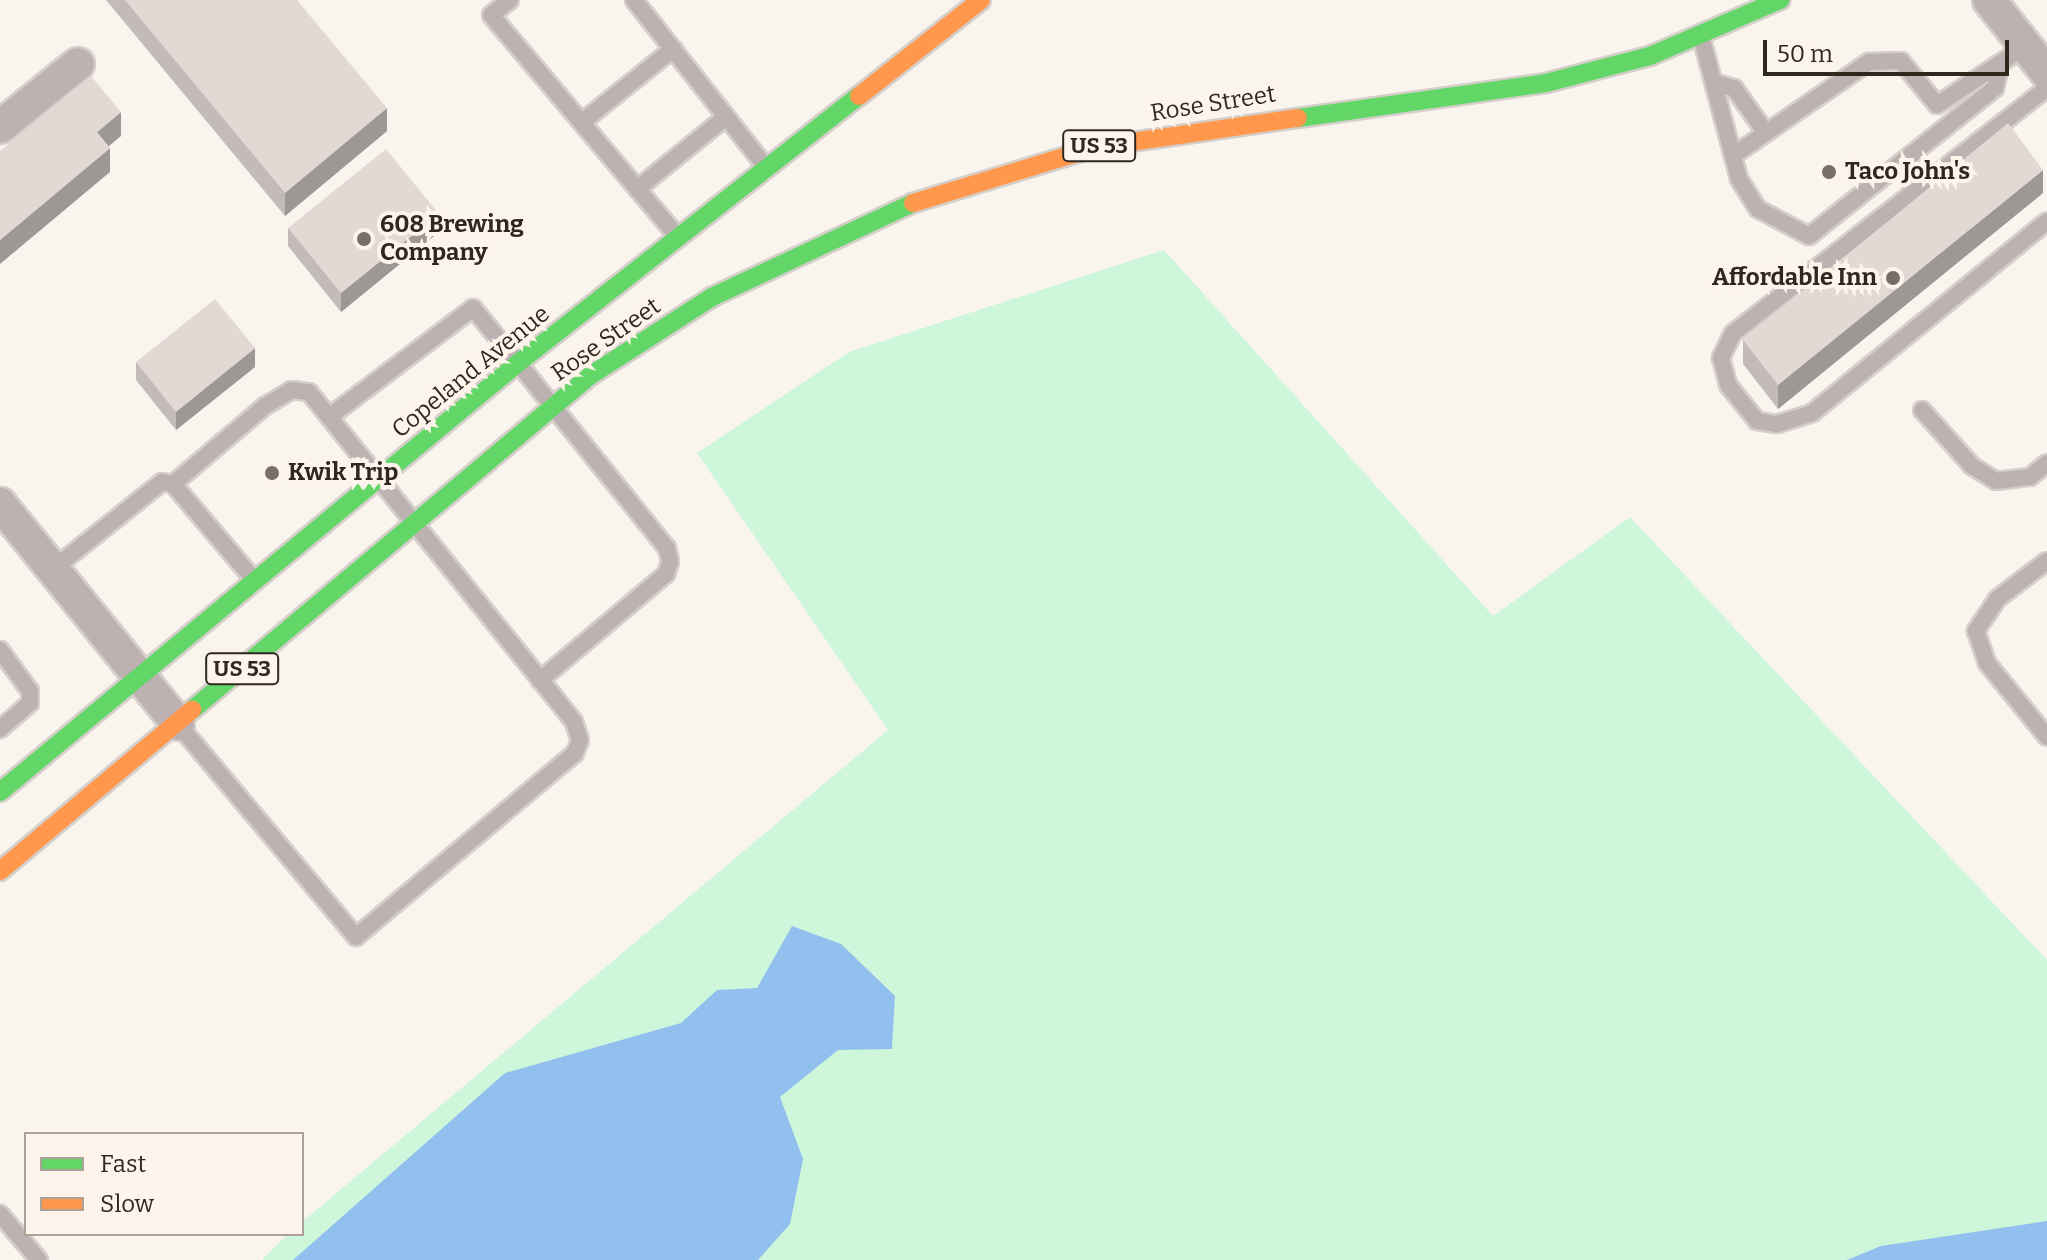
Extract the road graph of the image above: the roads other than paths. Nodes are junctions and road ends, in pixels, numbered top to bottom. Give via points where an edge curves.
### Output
1 (510, 0) edge
2 (634, 0) edge
3 (981, 0) edge
4 (1780, 0) edge
5 (1989, 0) edge
6 (1700, 33) junction
7 (2026, 46) junction
8 (673, 49) junction
9 (78, 64) dead end
10 (1999, 70) junction
11 (2047, 73) edge
12 (1716, 83) junction
13 (1960, 88) junction
14 (2047, 88) edge
15 (1973, 105) junction
16 (726, 117) junction
17 (582, 122) junction
18 (0, 127) edge
19 (1766, 133) junction
20 (1734, 155) junction
21 (766, 167) junction
22 (637, 189) junction
23 (2047, 221) edge
24 (677, 236) junction
25 (518, 363) junction
26 (552, 409) junction
27 (1922, 410) dead end
28 (329, 417) junction
29 (2047, 463) edge
30 (379, 479) junction
31 (173, 484) junction
32 (0, 504) edge
33 (416, 526) junction
34 (2047, 561) edge
35 (53, 569) junction
36 (255, 581) junction
37 (0, 650) edge
38 (138, 675) junction
39 (540, 680) junction
40 (178, 724) junction
41 (0, 729) edge
42 (2047, 737) edge
43 (0, 792) edge
44 (0, 871) edge
45 (0, 1214) edge
46 (39, 1260) edge

1 - 17 lane via 491,15
2 - 8 lane
3 - 21 highway, Copeland Avenue / US 53
4 - 6 highway, Rose Street / US 53
5 - 7 street
6 - 12 lane
6 - 26 highway, Rose Street / US 53 via 1650,56 1546,83 1117,143 945,190 712,297
7 - 10 lane
7 - 11 street
8 - 16 lane
8 - 17 lane
9 - 18 street
10 - 13 lane via 1982,70
10 - 15 lane via 1995,88
12 - 19 lane via 1734,88
12 - 20 lane via 1714,101
13 - 15 lane
13 - 19 lane via 1937,105 1901,61 1869,62
14 - 23 lane via 1733,333 1721,358 1728,385 1757,421 1777,424 1812,413
15 - 20 lane via 1809,236 1758,209
16 - 21 lane
16 - 22 lane
17 - 22 lane
19 - 20 lane
21 - 24 highway, Copeland Avenue / US 53
22 - 24 lane
24 - 25 highway, Copeland Avenue / US 53
25 - 26 lane
25 - 28 lane via 473,308
25 - 30 highway, Copeland Avenue / US 53
26 - 33 highway, Rose Street / US 53
26 - 39 lane via 667,548 670,562 666,574
27 - 29 lane via 1972,466 1996,481 2030,477
28 - 30 lane
28 - 31 lane via 309,392 292,390
30 - 33 lane
30 - 36 highway, Copeland Avenue / US 53
31 - 35 lane via 146,490
31 - 36 lane
32 - 35 street
33 - 39 lane
33 - 40 highway, US 53
34 - 42 lane via 1998,598 1976,631 1987,663
35 - 38 street
36 - 38 highway, Copeland Avenue / US 53
37 - 41 lane via 30,691 30,703
38 - 40 street
38 - 43 highway, Copeland Avenue / US 53
39 - 40 lane via 574,722 575,753 356,937
40 - 44 highway, US 53
45 - 46 lane

